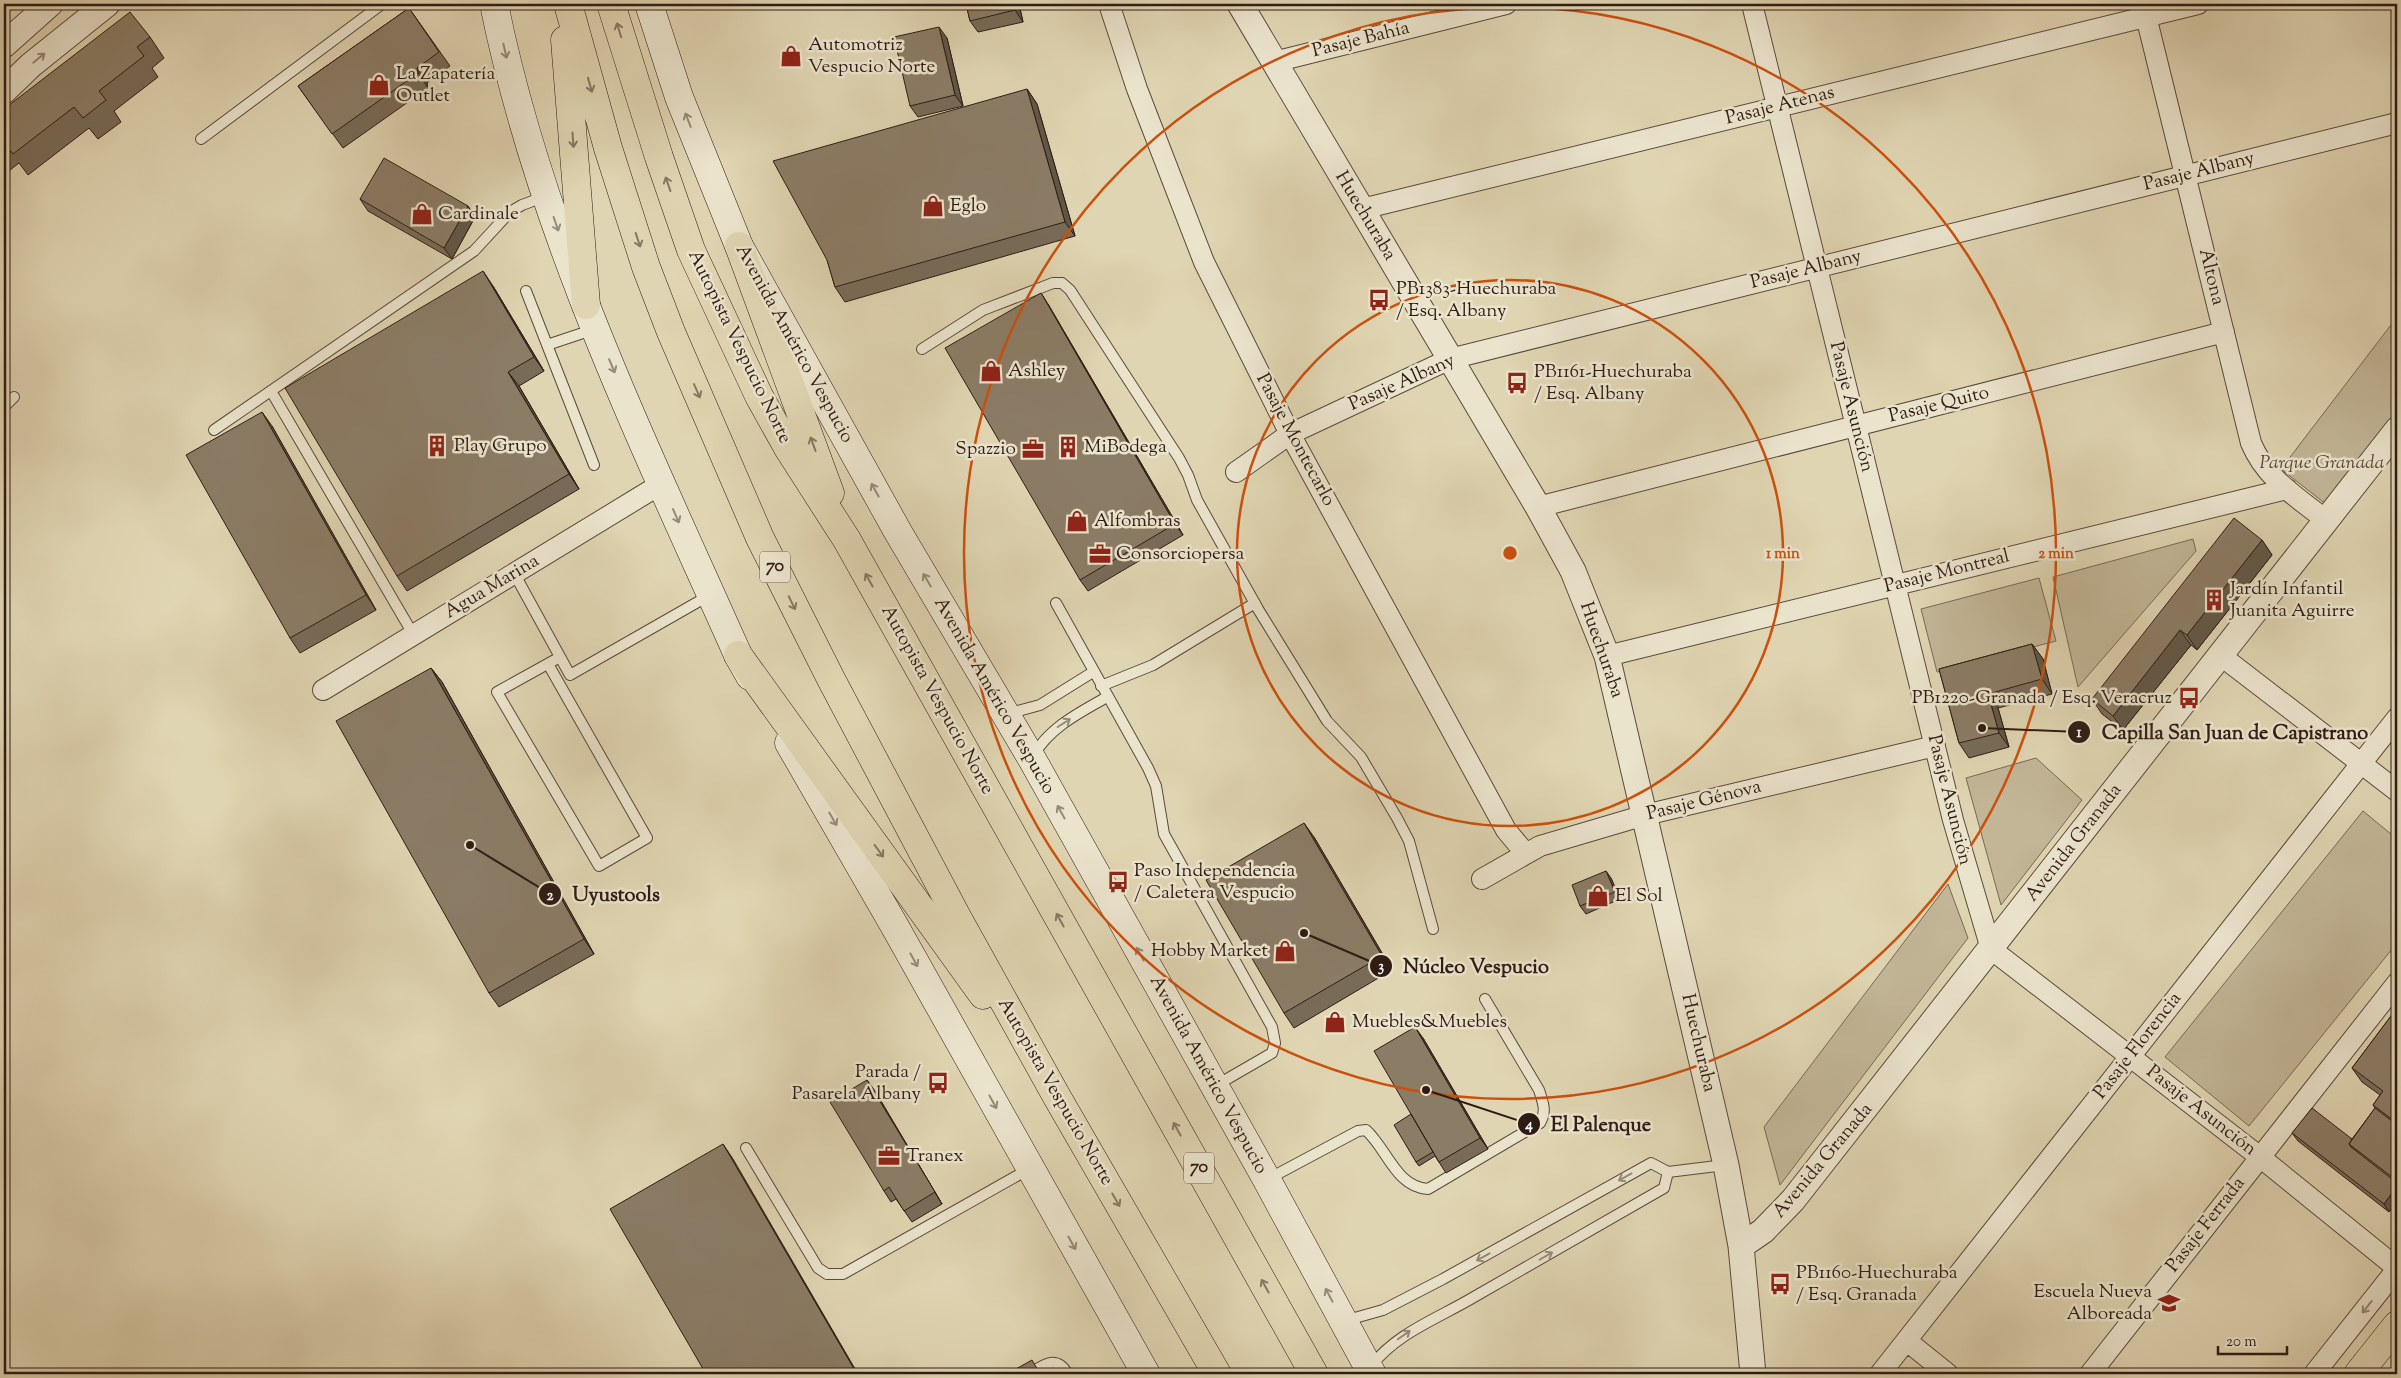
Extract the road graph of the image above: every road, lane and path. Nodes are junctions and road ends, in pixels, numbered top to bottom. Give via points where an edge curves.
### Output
1 (50, 4) edge
2 (106, 4) edge
3 (382, 4) edge
4 (494, 4) edge
5 (562, 4) edge
6 (568, 4) edge
7 (611, 4) edge
8 (649, 4) edge
9 (1109, 4) edge
10 (1240, 4) edge
11 (1506, 4) edge
12 (1752, 4) edge
13 (2198, 4) edge
14 (2145, 10) edge
15 (4, 45) edge
16 (1274, 62) junction
17 (4, 91) edge
18 (1778, 107) junction
19 (2397, 124) edge
20 (200, 140) dead end
21 (2186, 176) junction
22 (546, 196) junction
23 (1362, 209) junction
24 (739, 246) junction
25 (1817, 267) junction
26 (526, 291) dead end
27 (591, 317) junction
28 (2224, 332) junction
29 (547, 345) junction
30 (922, 349) dead end
31 (1450, 359) junction
32 (271, 391) junction
33 (14, 397) dead end
34 (4, 407) edge
35 (1856, 426) junction
36 (214, 430) dead end
37 (2397, 430) edge
38 (1290, 434) junction
39 (594, 465) dead end
40 (1236, 472) dead end
41 (662, 484) junction
42 (2287, 489) junction
43 (1538, 507) junction
44 (2327, 521) junction
45 (847, 540) junction
46 (514, 573) junction
47 (1895, 585) junction
48 (711, 595) junction
49 (1056, 602) dead end
50 (1255, 603) junction
51 (413, 634) junction
52 (738, 655) junction
53 (2220, 655) junction
54 (1607, 656) junction
55 (560, 657) junction
56 (548, 664) junction
57 (1093, 672) junction
58 (1101, 686) junction
59 (323, 690) dead end
60 (1107, 697) junction
61 (1006, 714) junction
62 (2397, 718) edge
63 (1935, 746) junction
64 (1032, 759) junction
65 (2361, 763) junction
66 (2397, 791) edge
67 (1645, 815) junction
68 (1526, 854) junction
69 (1482, 879) dead end
70 (1433, 929) dead end
71 (1992, 949) junction
72 (2397, 983) edge
73 (1484, 999) dead end
74 (2130, 1056) junction
75 (1214, 1087) junction
76 (1057, 1097) junction
77 (746, 1148) dead end
78 (2260, 1157) junction
79 (1726, 1165) junction
80 (1031, 1168) junction
81 (1668, 1172) junction
82 (1267, 1180) junction
83 (1741, 1246) junction
84 (2397, 1268) edge
85 (1343, 1321) junction
86 (2397, 1325) edge
87 (1907, 1340) junction
88 (1201, 1348) junction
89 (1371, 1371) edge
90 (1029, 1374) edge
91 (1068, 1374) edge
92 (1146, 1374) edge
93 (1212, 1374) edge
94 (1217, 1374) edge
95 (1314, 1374) edge
96 (1753, 1374) edge
97 (1880, 1374) edge
98 (1948, 1374) edge
99 (2090, 1374) edge
100 (2314, 1374) edge
101 (2358, 1374) edge

1 - 15 street
17 -> 2 street via 31,64
3 - 20 lane
4 -> 22 main road
5 -> 27 main road
6 -> 76 main road, Autopista Vespucio Norte / 70 via 608,148 646,267 760,538 943,891
45 -> 7 main road, Autopista Vespucio Norte / 70 via 759,396 695,258 658,157
24 -> 8 main road, Avenida Américo Vespucio via 679,97
9 - 38 street, Pasaje Montecarlo via 1137,88 1204,262
10 - 16 street, Huechuraba
11 - 16 street, Pasaje Bahía
12 - 18 street, Pasaje Asunción
13 - 14 street, Pasaje Atenas
14 - 18 street, Pasaje Atenas
14 - 21 street, Altona
16 - 23 street, Huechuraba
18 - 23 street, Pasaje Atenas
18 - 25 street, Pasaje Asunción
19 - 21 street, Pasaje Albany
21 - 25 street, Pasaje Albany
21 - 28 street, Altona
22 -> 27 main road
22 - 32 lane via 510,212 474,251
23 - 31 street, Huechuraba
45 -> 24 main road
61 -> 24 main road, Avenida Américo Vespucio via 894,524
25 - 31 street, Pasaje Albany
25 - 35 street, Pasaje Asunción
26 - 29 lane
27 - 29 lane
27 -> 41 main road
28 - 35 street, Pasaje Quito
28 - 42 street, Altona via 2251,442 2264,467
29 - 39 lane
30 - 50 lane via 983,310 1053,283 1062,283 1070,290 1179,458 1198,500
31 - 38 street, Pasaje Albany
31 - 43 street, Huechuraba
32 - 36 lane
32 - 51 lane
33 - 34 lane
35 - 43 street, Pasaje Quito
35 - 47 street, Pasaje Asunción
37 - 44 street, Avenida Granada
38 - 40 street, Pasaje Albany
38 - 68 street, Pasaje Montecarlo via 1506,830
41 - 46 street, Agua Marina
41 -> 48 main road
42 - 44 street, Altona
42 - 47 street, Pasaje Montreal
43 - 54 street, Huechuraba via 1573,572
44 - 53 street, Avenida Granada
95 -> 45 main road, Autopista Vespucio Norte / 70
46 - 51 street, Agua Marina
46 - 55 lane
47 - 54 street, Pasaje Montreal
47 - 63 street, Pasaje Asunción
48 - 52 main road
48 - 55 lane via 570,674
49 - 57 lane
50 - 58 lane via 1152,665
50 - 70 lane via 1327,722 1361,757 1398,818 1409,841
51 - 59 street, Agua Marina
52 -> 76 main road
52 -> 80 main road
53 - 65 street
53 - 71 street, Avenida Granada
54 - 67 street, Huechuraba
55 - 56 lane
56 - 56 lane via 497,692 599,866 647,838
57 - 58 lane
57 - 61 lane via 1040,706
58 - 60 lane
64 -> 60 lane via 1042,741 1055,728
60 - 75 lane via 1156,786 1164,834 1272,1028 1275,1043 1272,1053
61 - 64 main road, Avenida Américo Vespucio
62 - 65 street, Pasaje Florencia
63 - 67 street, Pasaje Génova
63 - 71 street, Pasaje Asunción via 1952,820
75 -> 64 main road, Avenida Américo Vespucio
65 - 66 street
65 - 74 street, Pasaje Florencia
67 - 68 street, Pasaje Génova via 1540,846
67 - 79 street, Huechuraba
68 - 69 street, Pasaje Génova
71 - 74 street, Pasaje Asunción
71 - 83 street, Avenida Granada via 1793,1200 1769,1225
72 - 78 street, Pasaje Ferrada
73 - 82 lane via 1538,1090 1545,1106 1540,1124 1428,1189 1418,1188 1402,1177 1366,1130 1358,1131
74 - 78 street, Pasaje Asunción
74 - 87 street, Pasaje Florencia
75 - 82 main road, Avenida Américo Vespucio
76 -> 88 main road, Autopista Vespucio Norte / 70
77 - 80 lane via 818,1268 827,1274 843,1274
78 - 84 street, Pasaje Asunción
78 - 99 street, Pasaje Ferrada
79 - 81 lane
79 - 83 street, Huechuraba
80 -> 92 main road
81 -> 85 lane via 1651,1163 1443,1279 1382,1310
89 -> 81 lane via 1382,1352 1411,1330 1458,1307 1664,1188
85 -> 82 main road, Avenida Américo Vespucio
83 - 96 street, Huechuraba
84 -> 100 street
85 - 89 main road, Avenida Américo Vespucio
86 - 101 main road
87 - 97 street, Pasaje Florencia
87 - 98 street
88 - 93 main road
88 - 94 main road, Autopista Vespucio Norte / 70
90 - 91 lane via 1055,1362

